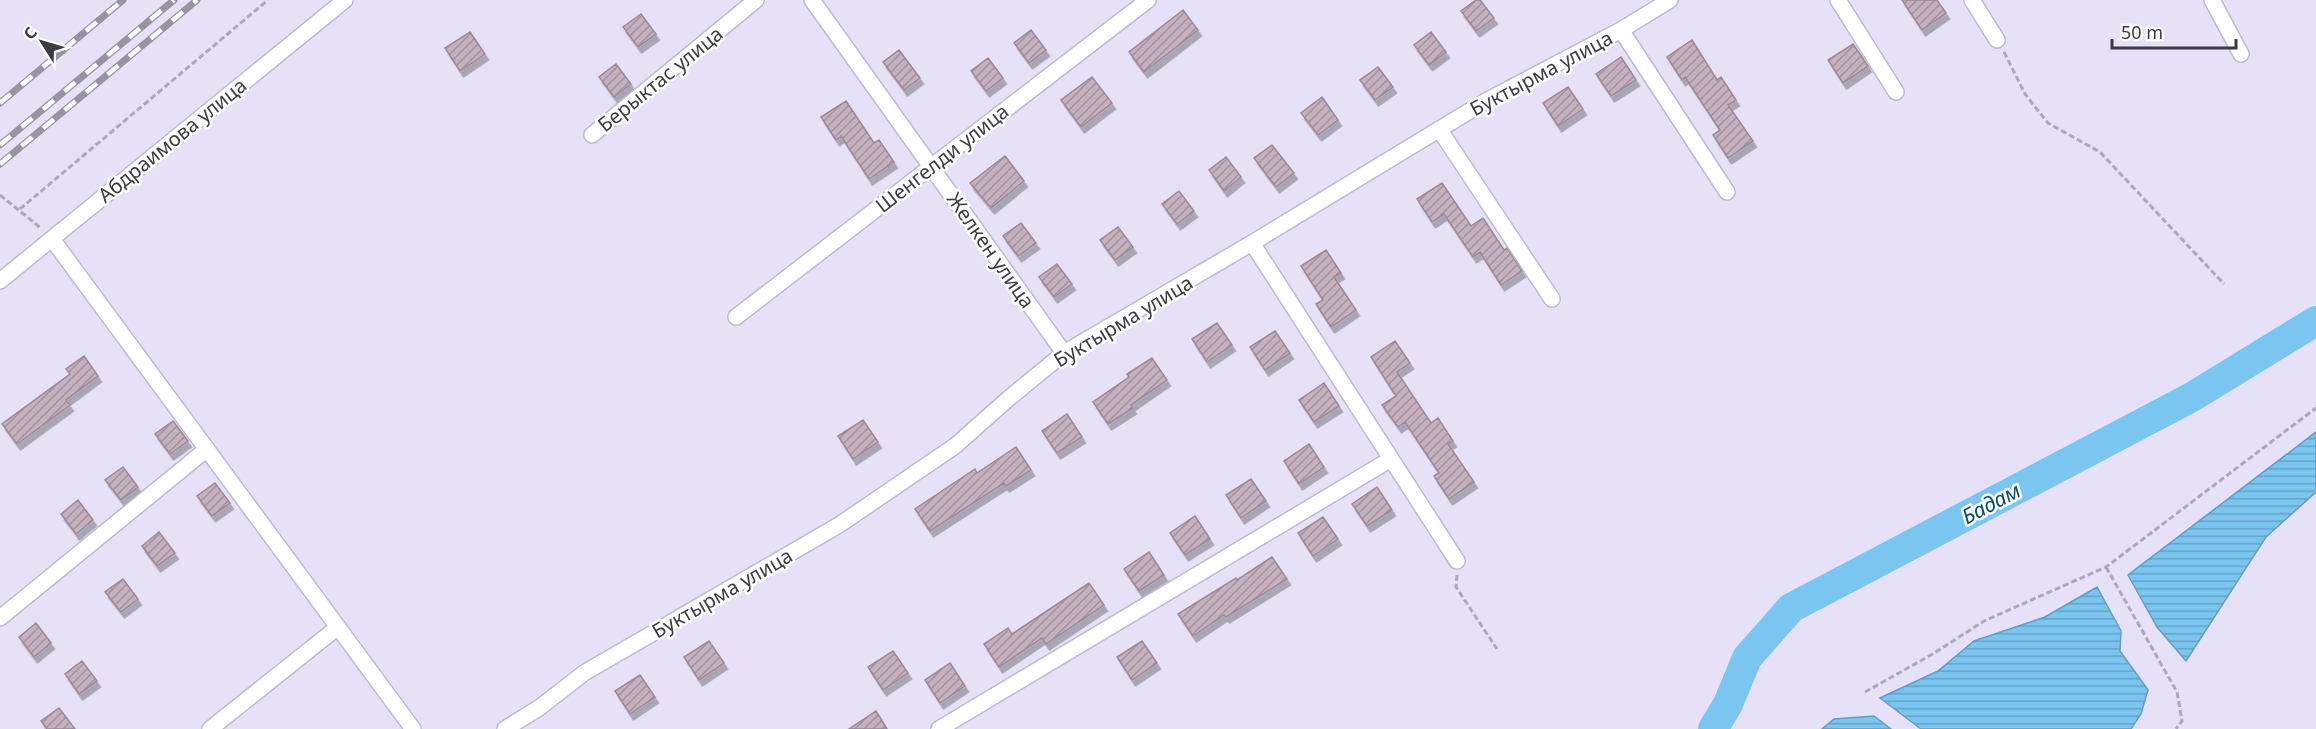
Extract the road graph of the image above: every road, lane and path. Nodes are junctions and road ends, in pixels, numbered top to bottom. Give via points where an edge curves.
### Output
1 (268, 0) edge
2 (345, 0) edge
3 (756, 0) edge
4 (812, 0) edge
5 (1148, 0) edge
6 (1671, 0) edge
7 (1838, 0) edge
8 (1972, 0) edge
9 (2212, 0) edge
10 (1621, 30) junction
11 (1997, 40) joint
12 (2241, 54) dead end
13 (1896, 92) dead end
14 (1439, 129) junction
15 (592, 135) dead end
16 (932, 166) junction
17 (1728, 192) dead end
18 (0, 195) edge
19 (20, 209) junction
20 (52, 238) junction
21 (1252, 243) junction
22 (0, 281) edge
23 (2224, 284) dead end
24 (1552, 299) dead end
25 (736, 317) dead end
26 (1064, 353) junction
27 (2316, 408) edge
28 (207, 449) junction
29 (1391, 459) junction
30 (1457, 561) joint
31 (2106, 567) junction
32 (0, 618) edge
33 (338, 627) junction
34 (1497, 649) dead end
35 (1865, 692) dead end
36 (210, 729) edge
37 (413, 729) edge
38 (504, 729) edge
39 (939, 729) edge
40 (2176, 729) edge

1 - 19 path
2 - 20 street, Абдраимова улица
3 - 15 street, Берыктас улица
4 - 16 street, Желкен улица
5 - 16 street, Шенгелди улица
6 - 10 street, Буктырма улица
7 - 13 street
8 - 11 street
9 - 12 street
10 - 14 street, Буктырма улица
10 - 17 street
11 - 23 path via 2025,94 2048,123 2100,152
14 - 21 street, Буктырма улица
14 - 24 street
16 - 25 street, Шенгелди улица
16 - 26 street, Желкен улица
18 - 19 path
19 - 20 path
20 - 22 street, Абдраимова улица
20 - 28 street
21 - 26 street, Буктырма улица
21 - 29 street
26 - 38 street, Буктырма улица via 955,446 839,525 584,674
27 - 31 path
28 - 32 street
28 - 33 street
29 - 30 street
29 - 39 street
30 - 34 path via 1456,587
31 - 35 path via 1984,621
31 - 40 path via 2177,692 2182,721
33 - 36 street
33 - 37 street

